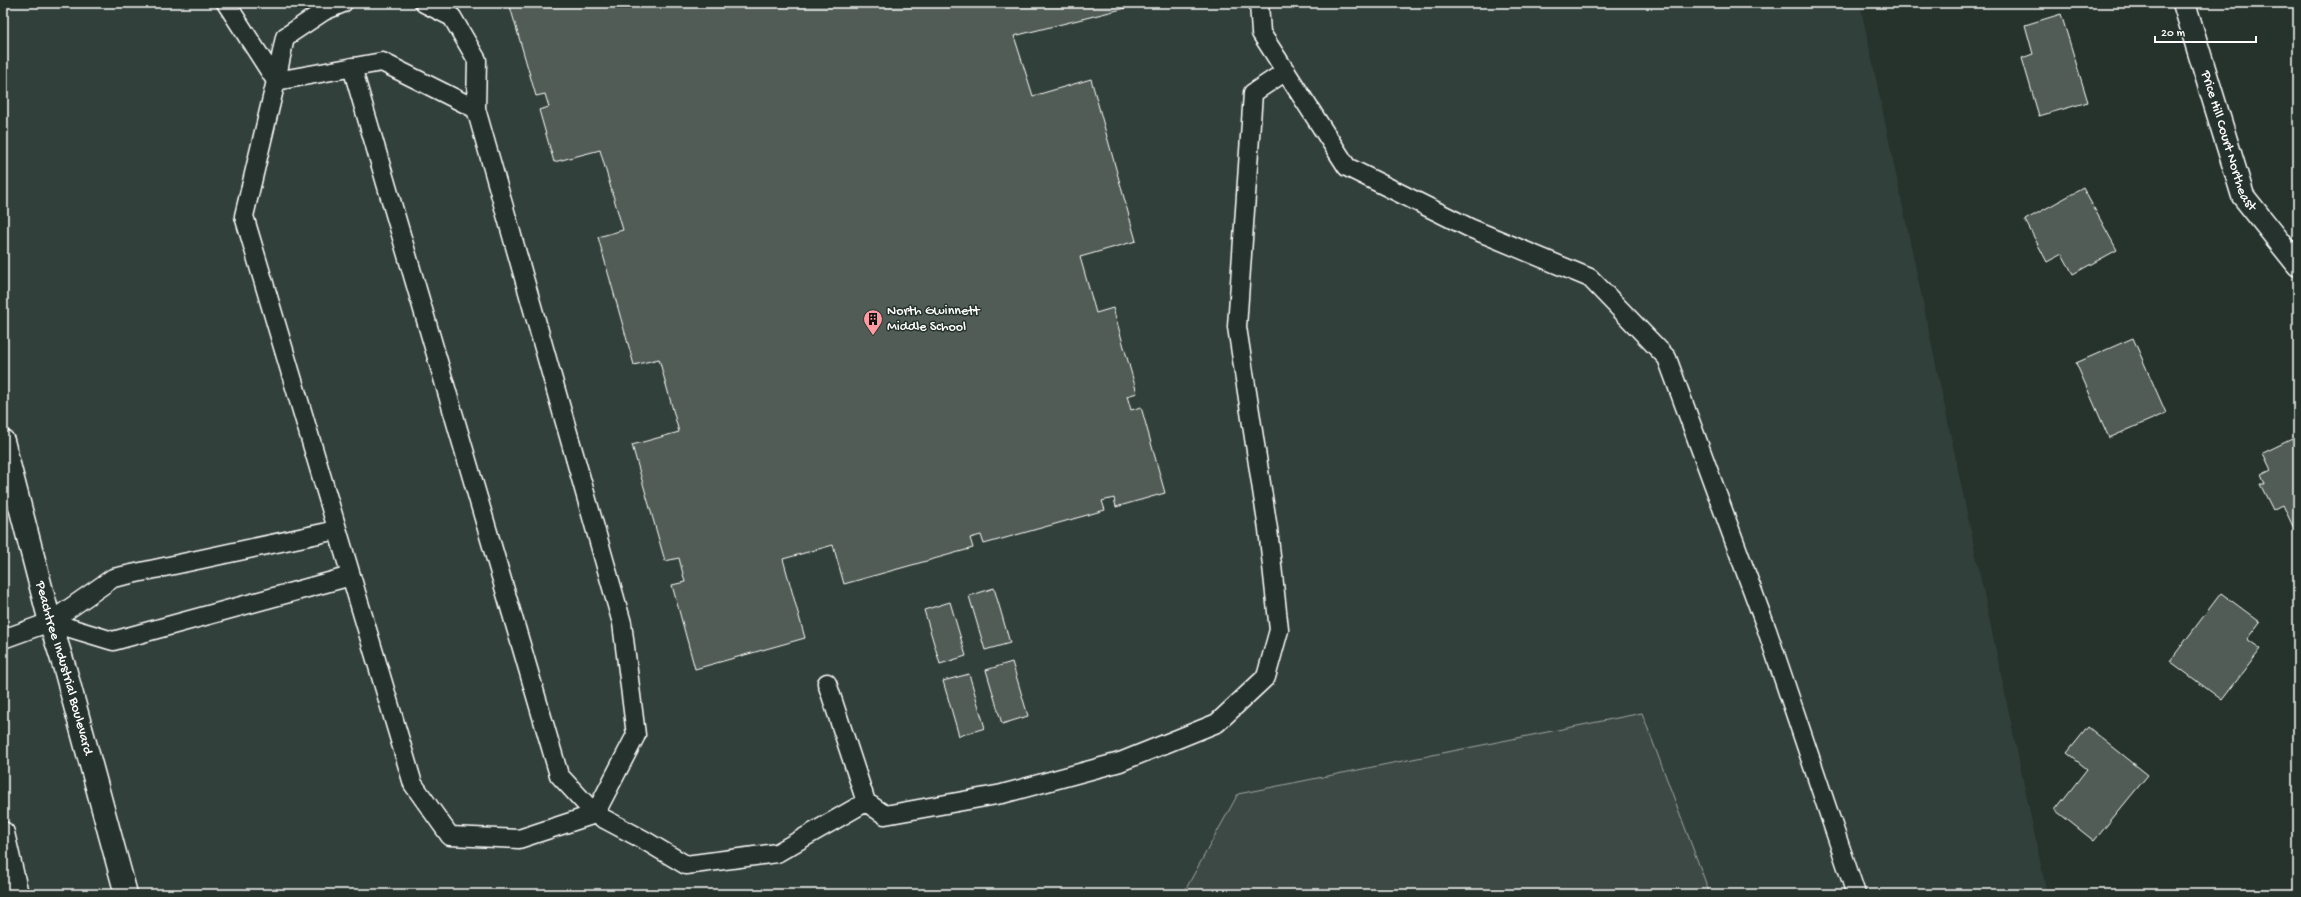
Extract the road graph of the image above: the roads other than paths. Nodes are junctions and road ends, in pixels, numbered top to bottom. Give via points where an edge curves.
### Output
1 (226, 3) edge
2 (343, 3) edge
3 (424, 3) edge
4 (1259, 3) edge
5 (2184, 3) edge
6 (352, 67) junction
7 (1286, 71) junction
8 (276, 81) junction
9 (476, 109) junction
10 (2298, 265) edge
11 (3, 440) edge
12 (337, 530) junction
13 (351, 576) junction
14 (50, 622) junction
15 (3, 639) edge
16 (827, 683) dead end
17 (866, 802) junction
18 (595, 814) junction
19 (3, 833) edge
20 (18, 894) edge
21 (126, 894) edge
22 (1856, 894) edge

1 - 8 lane
2 - 8 lane via 324,11 285,37
3 - 9 lane via 452,17 477,60
4 - 7 lane via 1260,33
5 - 10 main road, Price Hill Court Northeast via 2243,196
6 - 8 lane
6 - 9 lane via 382,62
6 - 18 lane via 558,775
7 - 17 lane via 1253,93 1237,327 1268,528 1279,630 1266,677 1217,722 1120,762 1002,794 885,815
7 - 22 lane via 1347,167 1470,228 1590,278 1667,358 1764,623
8 - 12 lane via 244,216
9 - 18 lane via 622,623 636,735
11 - 14 main road, Peachtree Industrial Boulevard
12 - 13 lane
12 - 14 lane via 113,578
13 - 14 lane via 113,641
13 - 18 lane via 413,784 450,836 519,839
14 - 15 lane
14 - 21 main road, Peachtree Industrial Boulevard
16 - 17 lane
17 - 18 lane via 777,853 686,865
19 - 20 main road

